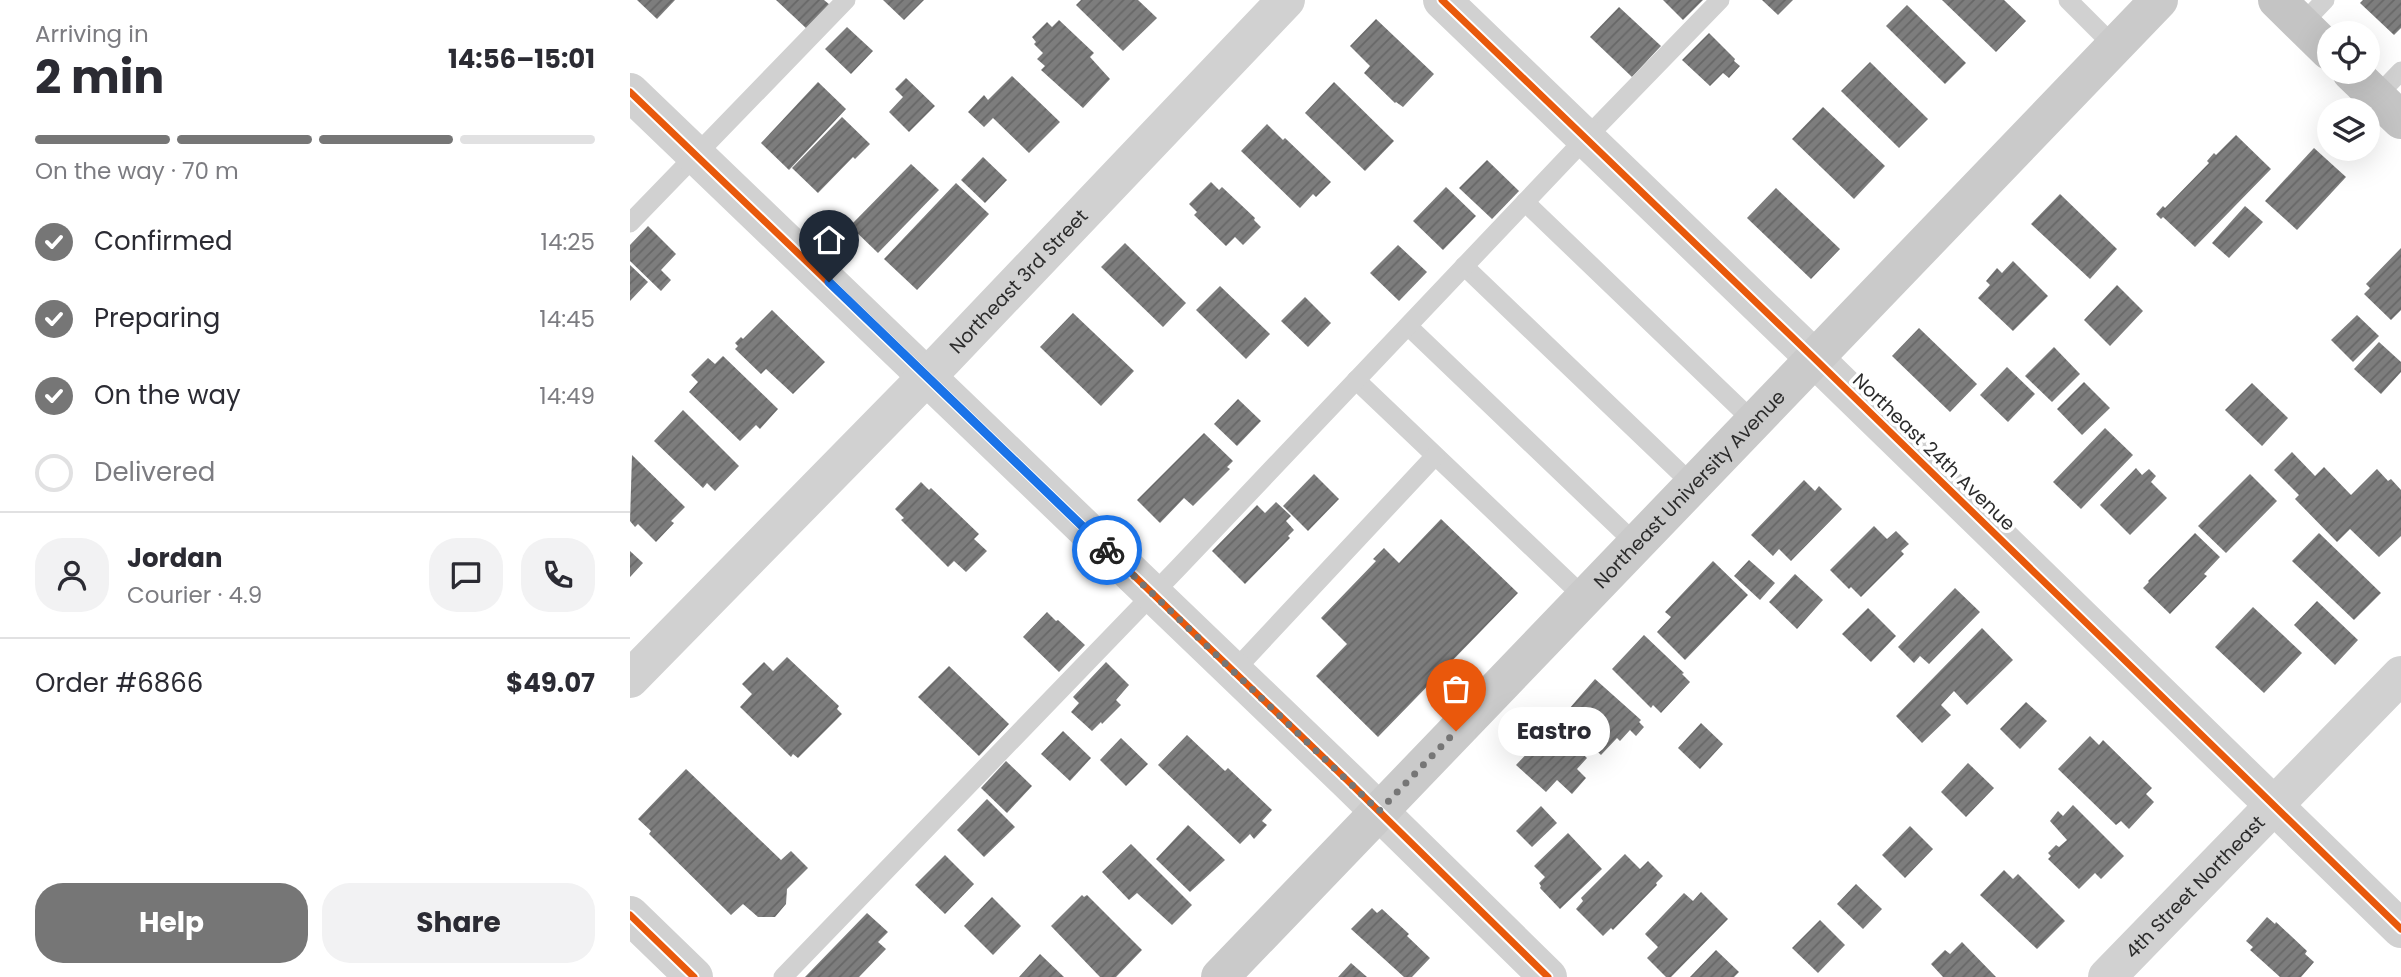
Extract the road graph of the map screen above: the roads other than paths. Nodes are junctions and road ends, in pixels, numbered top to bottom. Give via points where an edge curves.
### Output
1 (846, 0) edge
2 (1286, 0) edge
3 (1442, 0) edge
4 (1720, 0) edge
5 (2068, 0) edge
6 (2159, 0) edge
7 (2301, 8) edge
8 (2317, 33) edge
9 (2114, 46) junction
10 (630, 92) edge
11 (1585, 139) junction
12 (696, 155) junction
13 (1525, 202) junction
14 (630, 223) edge
15 (1464, 266) junction
16 (1408, 326) junction
17 (1814, 358) junction
18 (927, 376) junction
19 (1356, 380) junction
20 (1754, 422) junction
21 (1435, 456) junction
22 (1693, 485) junction
23 (1636, 544) junction
24 (1153, 595) junction
25 (1584, 597) junction
26 (1233, 672) junction
27 (2401, 676) edge
28 (630, 679) edge
29 (2275, 806) junction
30 (1379, 811) junction
31 (630, 915) edge
32 (2401, 929) edge
33 (694, 977) edge
34 (783, 977) edge
35 (1220, 977) edge
36 (1548, 977) edge
37 (2107, 977) edge

1 - 12 lane
2 - 18 street, Northeast 3rd Street
3 - 11 street, Northeast 24th Avenue
4 - 11 lane
5 - 9 lane
6 - 9 main road, Northeast University Avenue
7 - 8 main road
9 - 17 main road, Northeast University Avenue
10 - 12 street
11 - 13 lane
11 - 17 street, Northeast 24th Avenue
12 - 14 lane
12 - 18 street
13 - 15 lane
13 - 20 lane
15 - 16 lane
15 - 22 lane
16 - 19 lane
16 - 23 lane
17 - 20 main road, Northeast University Avenue
17 - 29 street, Northeast 24th Avenue
18 - 24 street
18 - 28 street, Northeast 3rd Street
19 - 21 lane
19 - 24 lane
20 - 22 main road, Northeast University Avenue
21 - 25 lane
21 - 26 lane
22 - 23 main road, Northeast University Avenue
23 - 25 main road, Northeast University Avenue
24 - 26 street
24 - 34 lane
25 - 30 main road, Northeast University Avenue
26 - 30 street
27 - 29 street, 4th Street Northeast
29 - 32 street, Northeast 24th Avenue
29 - 37 street, 4th Street Northeast
30 - 35 main road, Northeast University Avenue
30 - 36 street
31 - 33 street

